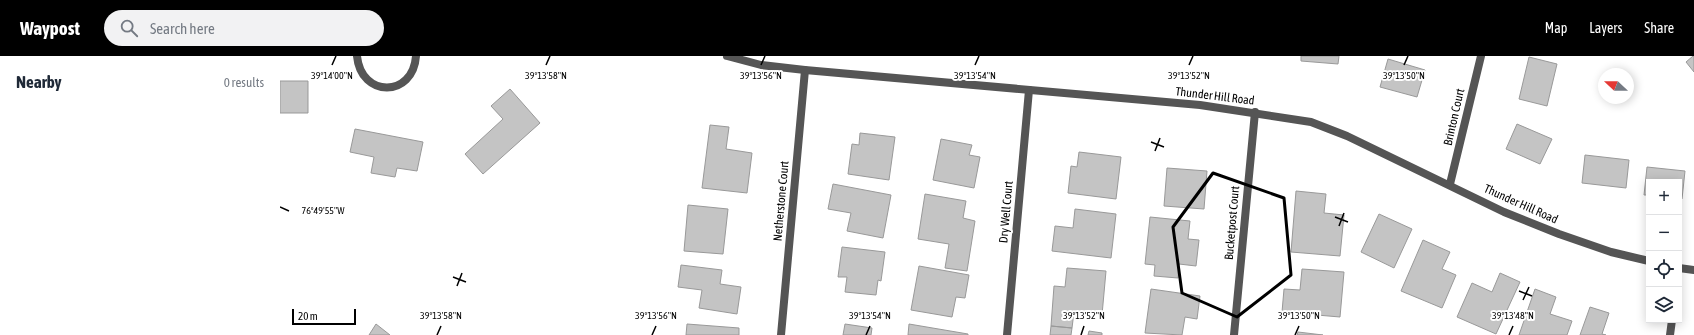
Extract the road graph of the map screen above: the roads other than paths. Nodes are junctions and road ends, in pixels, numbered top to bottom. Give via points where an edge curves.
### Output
1 (357, 56) edge
2 (416, 56) edge
3 (728, 56) edge
4 (1481, 56) edge
5 (805, 70) junction
6 (1029, 90) junction
7 (1255, 112) junction
8 (1450, 184) junction
9 (1646, 260) edge
10 (1682, 268) edge
11 (1694, 270) edge
12 (1672, 323) edge
13 (781, 335) edge
14 (1007, 335) edge
15 (1234, 335) edge
16 (1670, 335) edge

1 - 2 street via 358,65 368,82 386,88 404,82 411,75
3 - 5 street, Thunder Hill Road
4 - 8 street, Brinton Court
5 - 6 street, Thunder Hill Road
5 - 13 street, Netherstone Court
6 - 7 street, Thunder Hill Road
6 - 14 street, Dry Well Court
7 - 8 street, Thunder Hill Road via 1311,122 1348,136
7 - 15 street, Bucketpost Court
8 - 9 street, Thunder Hill Road via 1504,212 1559,234 1611,252
10 - 11 street
12 - 16 street

